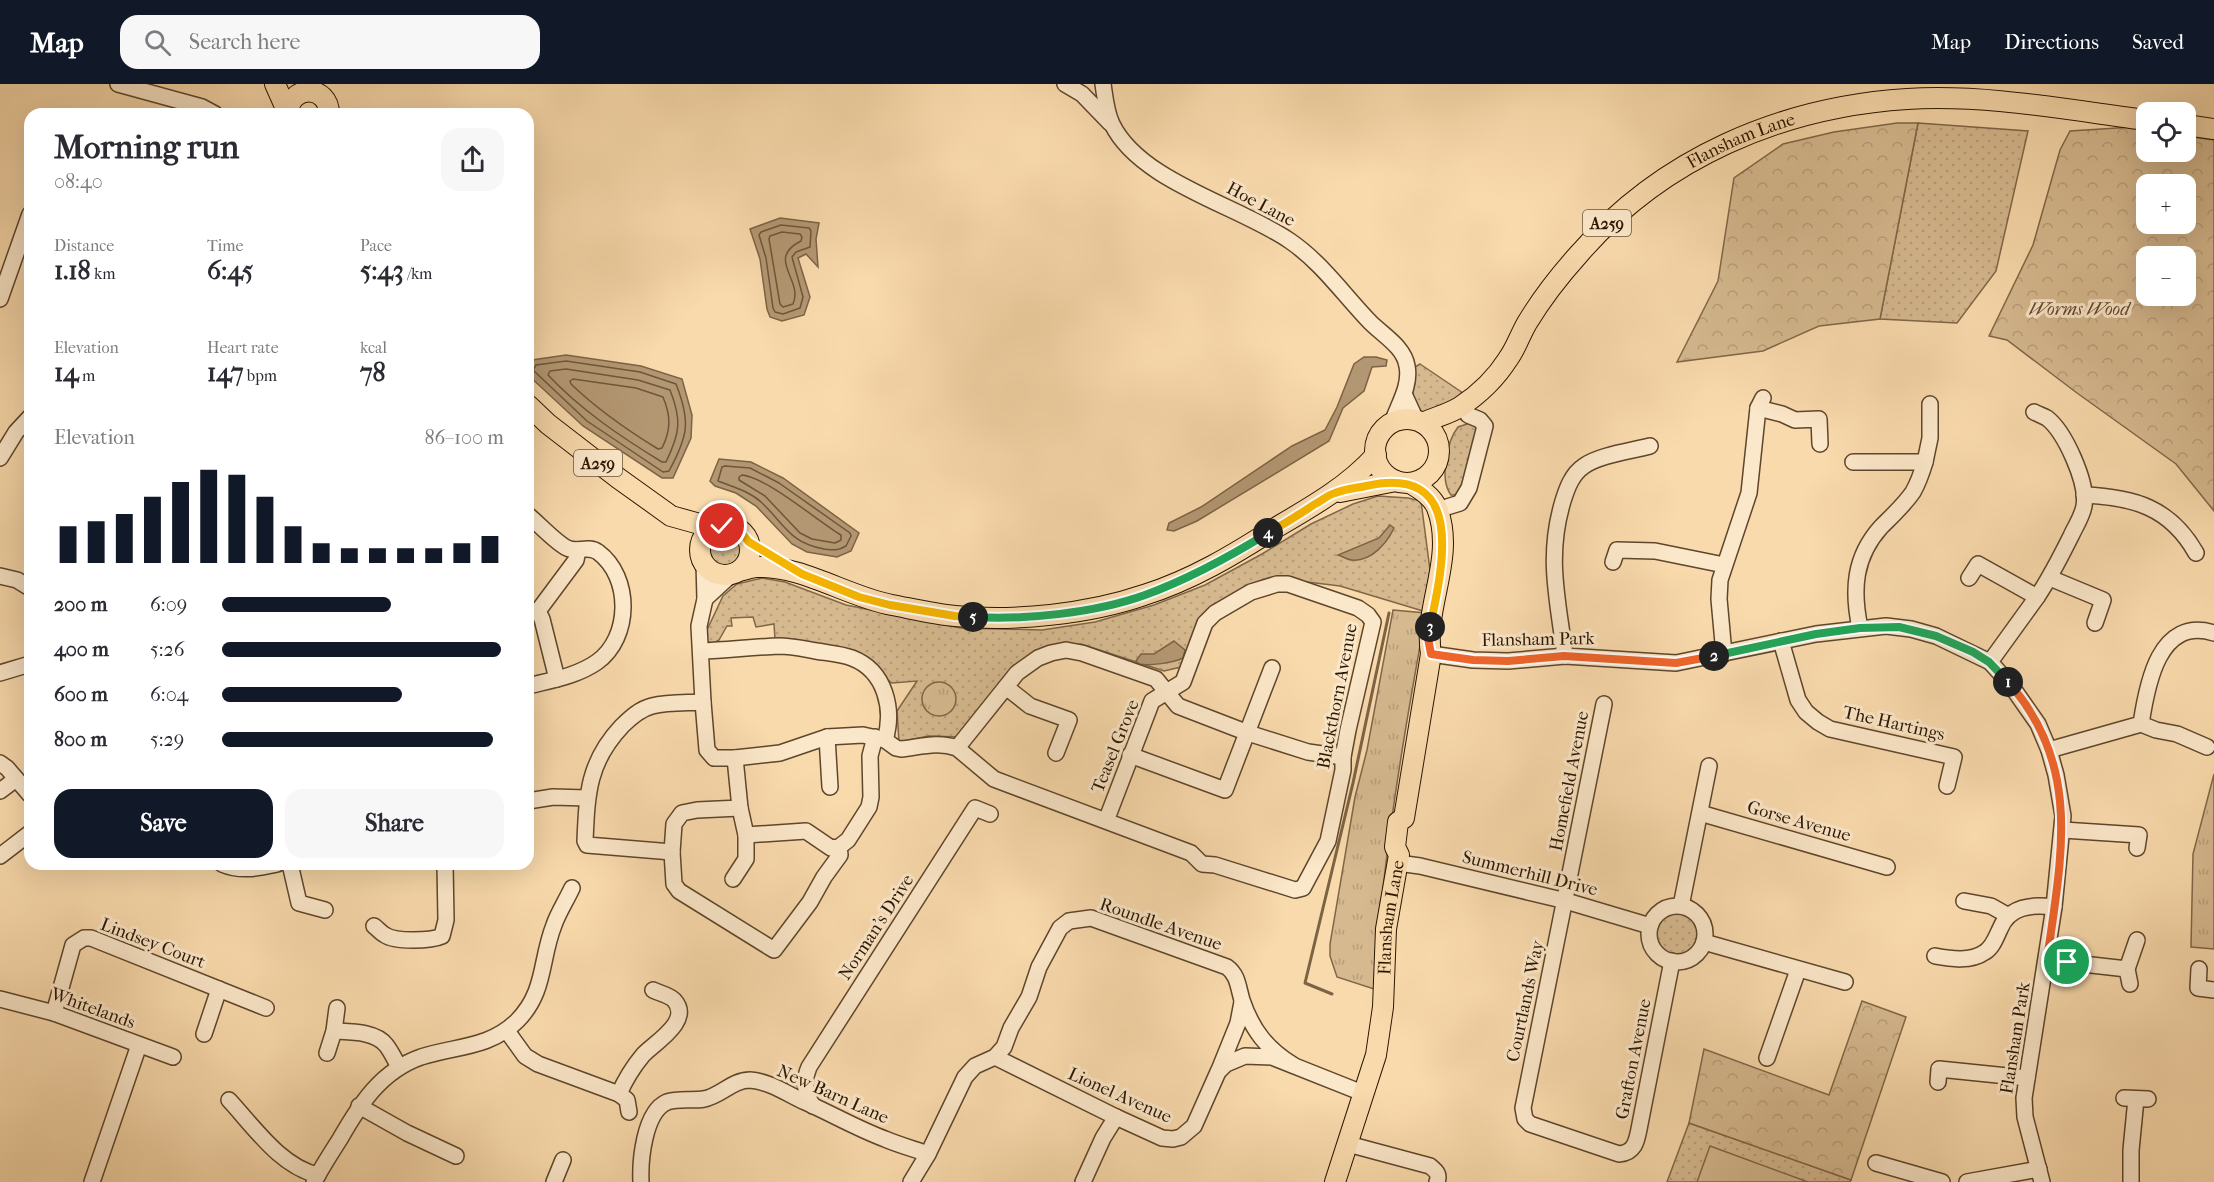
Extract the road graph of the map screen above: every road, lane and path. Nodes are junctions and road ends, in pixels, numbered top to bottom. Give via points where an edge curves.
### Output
1 (118, 84) edge
2 (275, 84) edge
3 (1097, 84) edge
4 (1103, 84) edge
5 (1070, 86) edge
6 (300, 88) edge
7 (204, 108) edge
8 (285, 108) edge
9 (289, 108) edge
10 (328, 108) edge
11 (2136, 119) edge
12 (1112, 125) junction
13 (2196, 126) edge
14 (2214, 129) edge
15 (24, 232) edge
16 (0, 299) edge
17 (1508, 359) junction
18 (1404, 394) junction
19 (1930, 404) dead end
20 (534, 411) edge
21 (2045, 413) dead end
22 (1468, 415) junction
23 (1420, 422) junction
24 (24, 423) edge
25 (1392, 423) junction
26 (1820, 444) dead end
27 (1439, 446) junction
28 (1650, 446) dead end
29 (1376, 455) junction
30 (0, 458) edge
31 (1853, 462) dead end
32 (1925, 462) junction
33 (1435, 467) junction
34 (1403, 482) junction
35 (1334, 493) junction
36 (2084, 495) junction
37 (1447, 507) junction
38 (671, 516) junction
39 (534, 520) edge
40 (714, 528) junction
41 (749, 542) junction
42 (578, 550) junction
43 (2196, 553) dead end
44 (703, 560) junction
45 (1613, 562) dead end
46 (1724, 565) junction
47 (736, 573) junction
48 (802, 574) junction
49 (0, 576) edge
50 (1969, 578) dead end
51 (2050, 578) junction
52 (24, 584) edge
53 (2037, 597) junction
54 (705, 599) junction
55 (534, 608) edge
56 (534, 610) edge
57 (2095, 623) dead end
58 (1860, 628) junction
59 (2214, 633) edge
60 (1781, 641) junction
61 (700, 651) junction
62 (1431, 654) junction
63 (1724, 654) junction
64 (1564, 656) junction
65 (1989, 662) junction
66 (24, 666) edge
67 (1272, 668) dead end
68 (0, 674) edge
69 (557, 679) junction
70 (534, 685) edge
71 (1006, 687) junction
72 (1167, 692) junction
73 (703, 702) junction
74 (1604, 704) dead end
75 (2141, 724) junction
76 (1248, 733) junction
77 (827, 737) junction
78 (880, 739) junction
79 (2207, 747) dead end
80 (957, 748) junction
81 (2049, 750) junction
82 (1056, 753) dead end
83 (1131, 755) junction
84 (1343, 757) junction
85 (735, 758) junction
86 (0, 763) edge
87 (1709, 766) dead end
88 (15, 779) junction
89 (1947, 786) dead end
90 (830, 787) dead end
91 (24, 789) edge
92 (0, 791) edge
93 (587, 798) junction
94 (534, 800) edge
95 (740, 808) junction
96 (1700, 813) junction
97 (990, 814) dead end
98 (1106, 821) junction
99 (2063, 830) junction
100 (746, 835) junction
101 (24, 838) edge
102 (839, 847) junction
103 (2137, 848) dead end
104 (672, 852) junction
105 (0, 856) edge
106 (1398, 859) junction
107 (1887, 867) dead end
108 (291, 870) edge
109 (445, 870) edge
110 (734, 879) dead end
111 (572, 888) dead end
112 (1566, 901) junction
113 (1964, 901) dead end
114 (1681, 906) junction
115 (2054, 907) junction
116 (325, 910) dead end
117 (2007, 915) junction
118 (374, 926) dead end
119 (1650, 926) junction
120 (2137, 940) dead end
121 (1704, 942) junction
122 (1935, 956) dead end
123 (2047, 960) junction
124 (1672, 961) junction
125 (2199, 969) dead end
126 (1798, 970) junction
127 (1845, 982) dead end
128 (219, 989) junction
129 (653, 990) dead end
130 (2214, 990) edge
131 (0, 999) edge
132 (1242, 1000) junction
133 (266, 1008) dead end
134 (337, 1008) dead end
135 (54, 1013) junction
136 (507, 1030) junction
137 (334, 1031) junction
138 (204, 1034) dead end
139 (139, 1045) junction
140 (327, 1053) dead end
141 (172, 1058) dead end
142 (995, 1058) junction
143 (1767, 1058) dead end
144 (1293, 1065) junction
145 (399, 1067) junction
146 (808, 1067) junction
147 (1218, 1072) junction
148 (2027, 1078) junction
149 (1938, 1082) dead end
150 (774, 1088) junction
151 (619, 1094) junction
152 (1365, 1094) junction
153 (2136, 1099) dead end
154 (229, 1100) dead end
155 (359, 1106) junction
156 (813, 1106) junction
157 (629, 1112) dead end
158 (1116, 1117) junction
159 (1348, 1144) junction
160 (1619, 1154) joint
161 (928, 1155) junction
162 (456, 1156) dead end
163 (563, 1160) dead end
164 (1876, 1163) dead end
165 (2040, 1176) edge
166 (1916, 1178) edge
167 (316, 1179) edge
168 (92, 1182) edge
169 (554, 1182) edge
170 (641, 1182) edge
171 (911, 1182) edge
172 (1083, 1182) edge
173 (1335, 1182) edge
174 (1437, 1182) edge
175 (1942, 1182) edge
176 (1967, 1182) edge
177 (2131, 1182) edge

1 - 7 street
2 - 8 main road
3 - 5 street, Hoe Lane
4 - 12 street, Hoe Lane
5 - 12 street, Hoe Lane
6 - 9 main road
6 - 10 main road via 324,98
11 - 17 main road, Flansham Lane / A259 via 1963,100 1908,99 1812,112 1737,138 1680,166 1615,215 1546,294
12 - 18 street, Hoe Lane via 1135,153 1163,174 1268,227 1305,253 1404,353 1408,371
13 - 14 main road
15 - 16 street
17 - 22 main road, Flansham Lane / A259 via 1501,383
17 - 23 main road, Flansham Lane / A259 via 1489,383 1459,408
18 - 23 street, Hoe Lane
18 - 25 street, Hoe Lane
19 - 32 street
20 - 38 main road, A259
21 - 36 street via 2073,457
22 - 27 main road, Flansham Lane / A259 via 1450,426
22 - 37 street via 1485,426 1466,494 1460,503
23 - 25 main road
23 - 27 main road via 1431,429
24 - 30 street
25 - 29 main road via 1379,436
26 - 46 street via 1819,419 1795,420 1760,403 1749,493
27 - 33 main road
28 - 64 street via 1599,458 1574,474 1566,490 1553,550
29 - 34 main road via 1382,471
29 - 35 main road
31 - 32 street
32 - 58 street via 1912,493 1870,541 1862,556 1855,590
33 - 34 main road via 1425,478
33 - 37 main road, Flansham Lane
34 - 35 main road
34 - 62 main road, Flansham Lane via 1425,492 1437,507 1442,535 1443,563 1428,638
35 - 48 main road via 1209,568 1143,596 1085,609 1004,619 955,616 859,597
36 - 43 street via 2112,496 2149,507 2191,531
36 - 51 street via 2084,507
37 - 62 main road, Flansham Lane via 1453,561 1441,642
38 - 40 main road, A259
38 - 44 main road, A259
39 - 42 street via 567,548
40 - 41 main road via 730,526
40 - 44 main road via 703,540
41 - 47 main road via 749,558
41 - 48 main road
42 - 55 street via 576,560
42 - 69 street via 596,551 610,566 621,591 620,629 616,641 599,661
44 - 47 main road via 716,573
44 - 54 street
45 - 46 street via 1617,550 1639,550
46 - 63 street via 1719,599
47 - 48 main road via 757,567
47 - 54 street
49 - 52 street
50 - 53 street via 1978,564
51 - 53 street
51 - 57 street via 2103,600
53 - 65 street
54 - 61 street
56 - 69 street via 542,619
58 - 60 street, Flansham Park
58 - 65 street, Flansham Park via 1911,629 1936,636
59 - 75 street via 2190,630 2170,641 2154,669
60 - 63 street, Flansham Park
60 - 89 street, The Hartings via 1798,700 1811,717 1830,729 1954,757
61 - 73 street
61 - 78 street via 781,646 852,658 872,672 885,691 889,726
62 - 64 street, Flansham Park via 1508,661
62 - 106 main road, Flansham Lane via 1404,818 1398,822
63 - 64 street, Flansham Park via 1676,663
65 - 81 street, Flansham Park via 2038,724
66 - 68 street
67 - 76 street
69 - 70 street
71 - 72 street via 1038,658 1066,650 1156,680
71 - 80 street
71 - 82 street via 1030,706 1069,720
72 - 76 street via 1178,706
72 - 83 street, Teasel Grove via 1152,701
72 - 84 street, Blackthorn Avenue via 1183,682 1205,623 1251,592 1267,585 1288,584 1358,608 1373,622
73 - 85 street via 707,750 714,758
73 - 93 street via 653,706 629,718 603,749 592,773
74 - 112 street, Homefield Avenue
75 - 79 street
75 - 81 street
76 - 83 street via 1225,790
76 - 84 street via 1308,752
77 - 78 street via 862,735
77 - 85 street via 780,753
77 - 90 street
78 - 80 street via 901,749 930,744
78 - 102 street via 870,756 869,807
80 - 98 street, Blackthorn Avenue via 994,779
81 - 99 street, Flansham Park via 2060,793
83 - 98 street, Teasel Grove
84 - 98 street, Blackthorn Avenue via 1328,841 1304,888 1295,890 1202,864 1191,853
85 - 95 street
86 - 88 street
87 - 96 street
88 - 91 street
88 - 92 street
93 - 94 street
93 - 104 street via 588,845
95 - 100 street
95 - 104 street via 682,813 674,825
96 - 107 street, Gorse Avenue
96 - 114 street
97 - 146 street, Norman's Drive via 975,808
99 - 103 street via 2139,835
99 - 115 street, Flansham Park
100 - 102 street via 806,831 831,848
100 - 110 street via 747,859
101 - 105 street
102 - 104 street via 840,855 774,950 679,891 672,873
106 - 112 street, Summerhill Drive
106 - 152 main road, Flansham Lane via 1386,929 1380,1033
108 - 116 street via 299,903
109 - 118 street via 446,920 442,936 425,940 387,937
111 - 136 street via 553,926 532,1003
112 - 119 street, Summerhill Drive
112 - 160 street, Courtlands Way via 1523,1108 1525,1119
113 - 117 street via 1991,906
114 - 119 street via 1661,910
114 - 121 street via 1700,919
115 - 117 street via 2032,906
115 - 123 street, Flansham Park
117 - 122 street via 1987,951 1961,959
119 - 124 street via 1652,945
120 - 123 street via 2129,976
121 - 124 street via 1689,959
121 - 126 street
123 - 148 street, Flansham Park
124 - 160 street, Grafton Avenue via 1636,1142 1629,1152
125 - 130 street via 2198,988
126 - 127 street
126 - 143 street
128 - 133 street, Lindsey Court
128 - 135 street, Lindsey Court via 100,940 84,938 70,951
128 - 138 street, Lindsey Court
129 - 151 street via 674,1001 676,1023 644,1054
131 - 135 street, Whitelands
132 - 142 street, Roundle Avenue via 1234,974 1227,967 1091,918 1080,918 1060,928 1029,998
132 - 144 street, Roundle Avenue via 1266,1045
132 - 147 street via 1238,1023
134 - 137 street
135 - 139 street, Whitelands
136 - 145 street via 492,1040
136 - 151 street via 525,1056 538,1064
137 - 140 street
137 - 145 street via 376,1037 387,1045
139 - 141 street, Whitelands
139 - 168 street
142 - 158 street, Lionel Avenue
142 - 161 street via 975,1066 965,1077
144 - 147 street via 1272,1057 1252,1056 1235,1060
144 - 152 street
145 - 155 street
146 - 150 street, Norman's Drive via 794,1082
146 - 156 street via 805,1084
147 - 158 street, Lionel Avenue via 1194,1126 1180,1137 1162,1138
148 - 149 street via 1939,1069
148 - 165 street, Flansham Park via 2024,1107
150 - 156 street, New Barn Lane
150 - 170 street, New Barn Lane via 741,1081 709,1098 664,1104 657,1110 645,1140
151 - 157 street via 627,1100
152 - 159 main road, Flansham Lane
153 - 177 street
154 - 167 street via 288,1162
155 - 162 street
155 - 167 street
156 - 161 street, New Barn Lane
158 - 172 street
159 - 173 main road, Flansham Lane
159 - 174 street via 1430,1166 1437,1171
161 - 171 street
163 - 169 street
164 - 166 street
165 - 176 street
166 - 175 street

